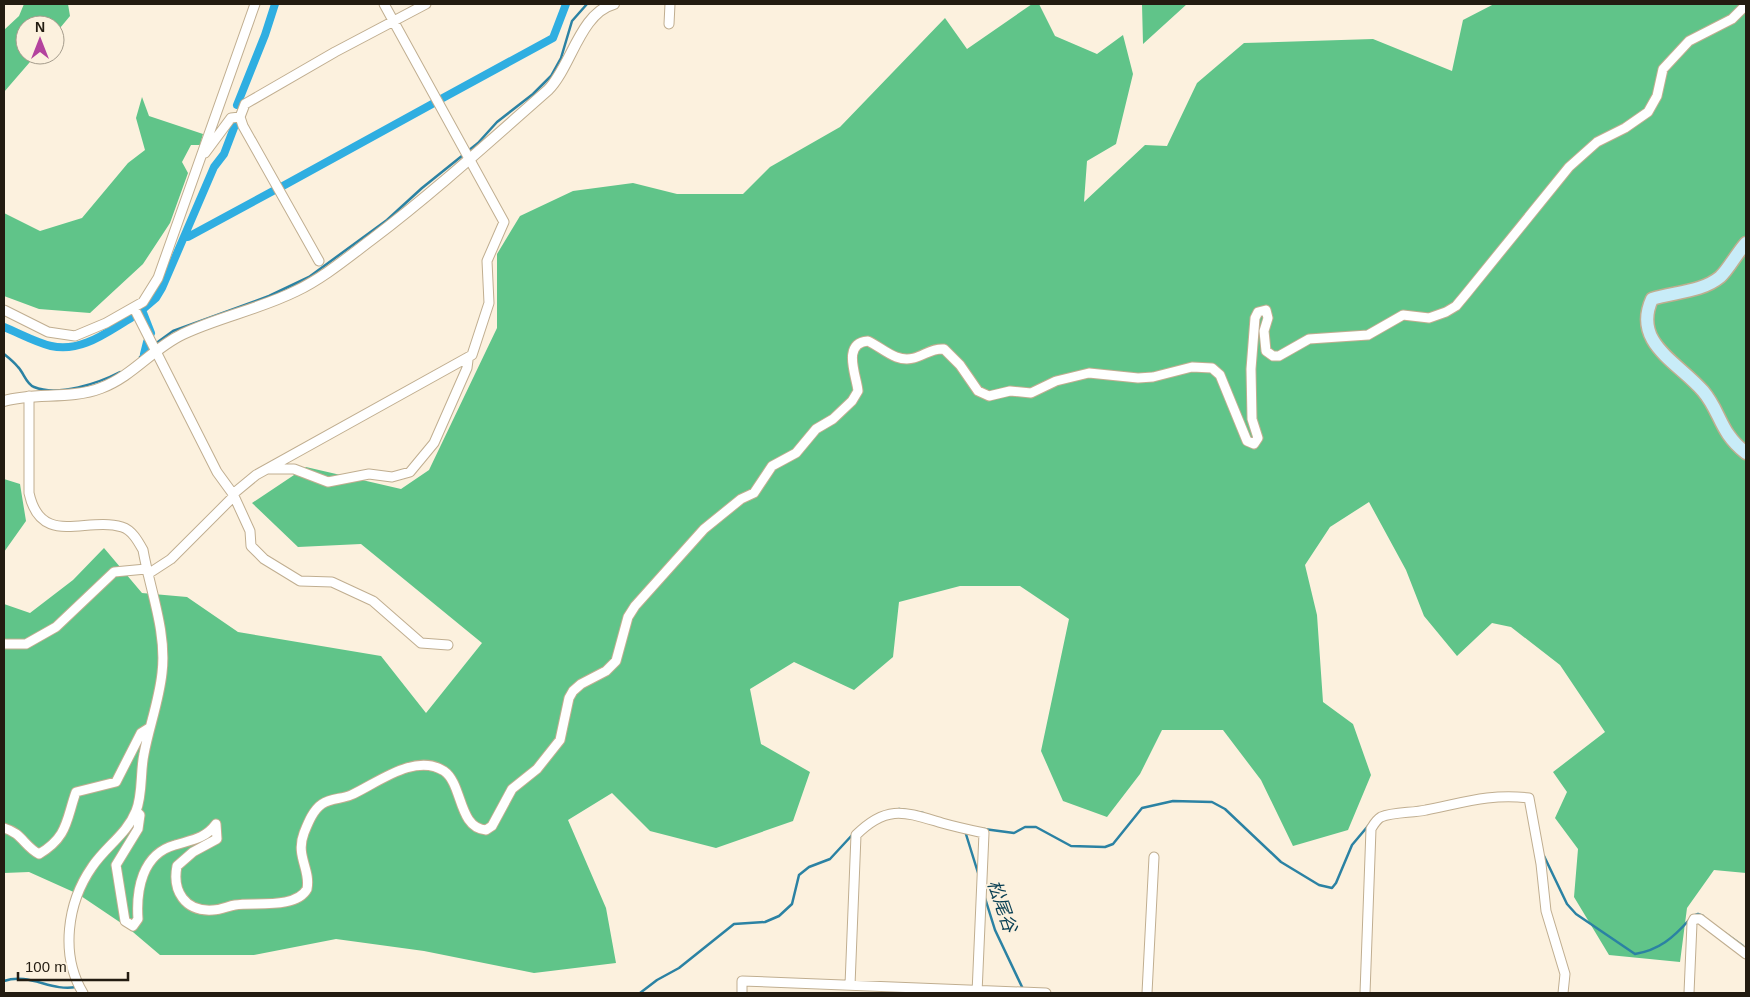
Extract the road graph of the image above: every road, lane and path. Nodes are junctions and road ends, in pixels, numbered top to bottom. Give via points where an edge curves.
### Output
1 (255, 4) edge
2 (384, 4) edge
3 (426, 4) edge
4 (610, 4) edge
5 (670, 4) edge
6 (1746, 5) edge
7 (394, 22) junction
8 (669, 24) dead end
9 (240, 117) junction
10 (202, 154) junction
11 (469, 160) junction
12 (1746, 243) edge
13 (319, 262) dead end
14 (134, 308) junction
15 (4, 310) edge
16 (156, 352) junction
17 (468, 360) junction
18 (29, 396) junction
19 (4, 401) edge
20 (1746, 453) edge
21 (267, 469) junction
22 (233, 495) junction
23 (147, 572) junction
24 (4, 644) edge
25 (448, 645) dead end
26 (149, 728) junction
27 (136, 811) junction
28 (4, 828) edge
29 (1154, 857) dead end
30 (1746, 954) edge
31 (850, 985) junction
32 (978, 992) edge
33 (83, 993) edge
34 (742, 993) edge
35 (1046, 993) edge
36 (1148, 993) edge
37 (1365, 993) edge
38 (1564, 993) edge
39 (1689, 993) edge

1 - 10 street
2 - 7 street
3 - 7 street
4 - 11 street via 589,22 558,80
5 - 8 street
6 - 27 street via 1732,19 1690,41 1663,69 1657,96 1648,112 1597,142 1569,167 1461,300 1446,312 1428,318 1402,315 1368,335 1309,339 1279,356 1272,356 1266,351 1264,331 1268,318 1266,310 1258,312 1251,368 1252,419 1258,438 1254,444 1247,441 1220,375 1212,368 1192,367 1138,378 1089,373 1056,381 1031,393 1010,391 989,396 978,391 944,349 905,359 896,358 868,341 859,344 852,364 858,391 852,401 833,419 816,429 796,453 772,466 754,493 734,504 704,529 634,606 616,662 573,691 560,740 537,769 512,789 492,826 486,830 474,825 464,810 452,778 442,770 406,767 350,796 330,800 315,811 304,833 300,851 308,889 297,899 212,910 197,909 184,901 178,894 177,866 193,852 217,839 216,824 208,834 168,847 147,866 136,899 138,919 133,926 125,921 116,865 138,829 140,815
7 - 9 street via 249,100
7 - 11 street
9 - 10 street via 231,118
9 - 13 street
10 - 14 street via 158,278 143,302
11 - 16 street via 391,225 316,280 276,300 184,334
11 - 17 street via 504,222 487,261 489,303
12 - 20 main road via 1722,275 1711,284 1652,299 1646,312 1646,326 1651,337 1667,358 1704,392 1725,432
14 - 15 street via 86,333 69,336 48,332
14 - 16 street
16 - 18 street via 100,389
16 - 22 street via 217,472
17 - 21 street
17 - 21 street via 434,443 410,472 392,477 369,474 328,482 294,470
18 - 19 street
18 - 23 street via 29,493 38,516 61,527 124,528 137,539 143,550
21 - 22 street
22 - 23 street via 171,559
22 - 25 street via 250,531 251,546 264,560 300,580 332,582 368,598 421,643
23 - 24 street via 114,572 56,627 26,644
23 - 26 street via 163,650 158,700
26 - 27 street
26 - 28 street via 141,733 116,782 76,792 70,818 52,846 39,854 30,849 21,836
27 - 33 street via 123,833 88,874 68,928 75,977
29 - 36 street
30 - 39 street via 1700,918 1694,919
31 - 32 street
31 - 32 street via 856,835 878,817 896,812 984,833
31 - 34 street via 742,981
32 - 35 street
37 - 38 street via 1371,829 1375,822 1381,817 1479,798 1520,797 1529,798 1546,912 1564,974

